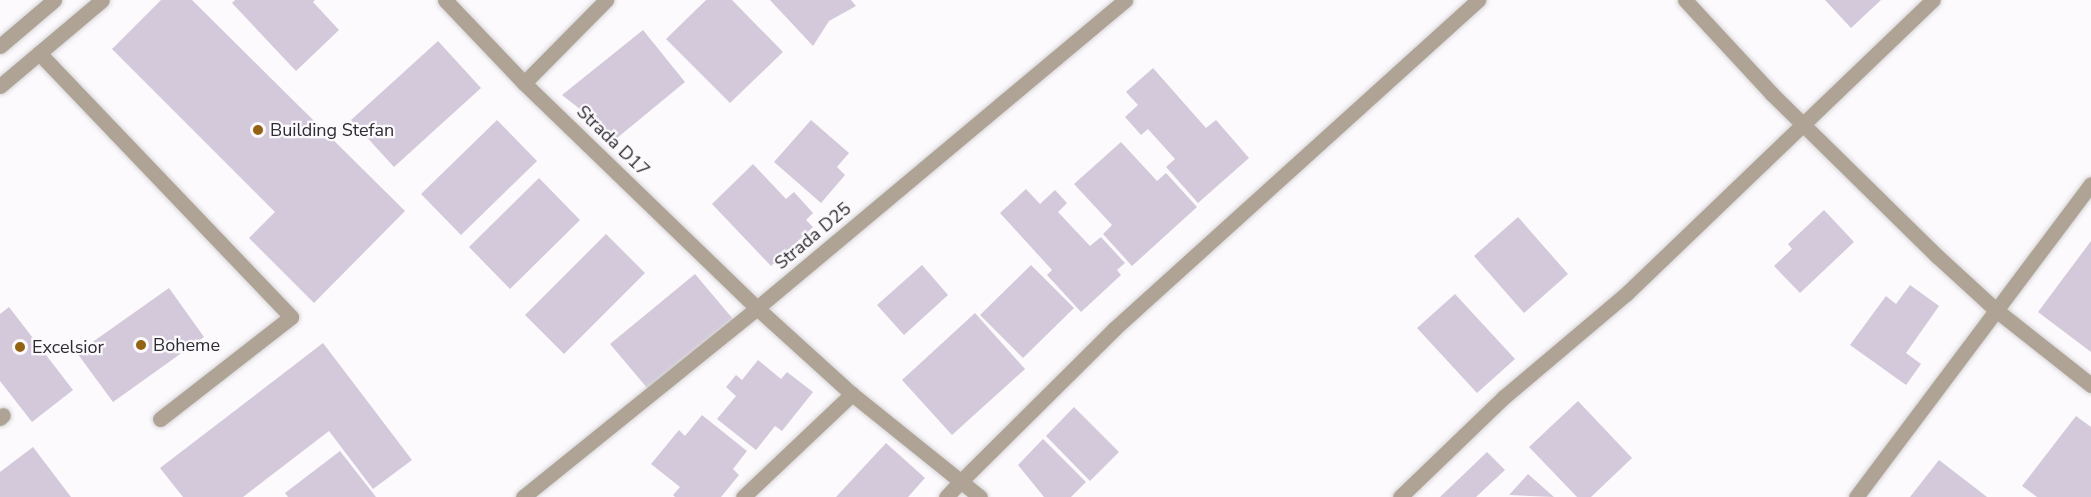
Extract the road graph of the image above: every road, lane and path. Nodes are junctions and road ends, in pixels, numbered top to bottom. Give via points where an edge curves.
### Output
1 (54, 0) edge
2 (102, 0) edge
3 (444, 0) edge
4 (606, 0) edge
5 (1125, 0) edge
6 (1478, 0) edge
7 (1685, 0) edge
8 (1933, 0) edge
9 (0, 46) edge
10 (39, 53) junction
11 (524, 83) junction
12 (0, 86) edge
13 (1802, 124) junction
14 (2091, 184) edge
15 (757, 308) junction
16 (1996, 310) junction
17 (2091, 385) edge
18 (852, 394) junction
19 (160, 419) dead end
20 (960, 482) junction
21 (523, 497) edge
22 (743, 497) edge
23 (946, 497) edge
24 (980, 497) edge
25 (1400, 497) edge
26 (1856, 497) edge

1 - 9 street
2 - 10 street
3 - 11 street, Strada D17
4 - 11 street
5 - 15 street, Strada D25
6 - 20 street via 1114,329
7 - 13 street
8 - 13 street
10 - 12 street
10 - 19 street via 291,316
11 - 15 street, Strada D17
13 - 16 street
13 - 25 street via 1626,294 1504,397
14 - 16 street
15 - 18 street, Strada D17
15 - 21 street, Strada D25
16 - 17 street
16 - 26 street
18 - 20 street, Strada D17
18 - 22 street
20 - 23 street
20 - 24 street

